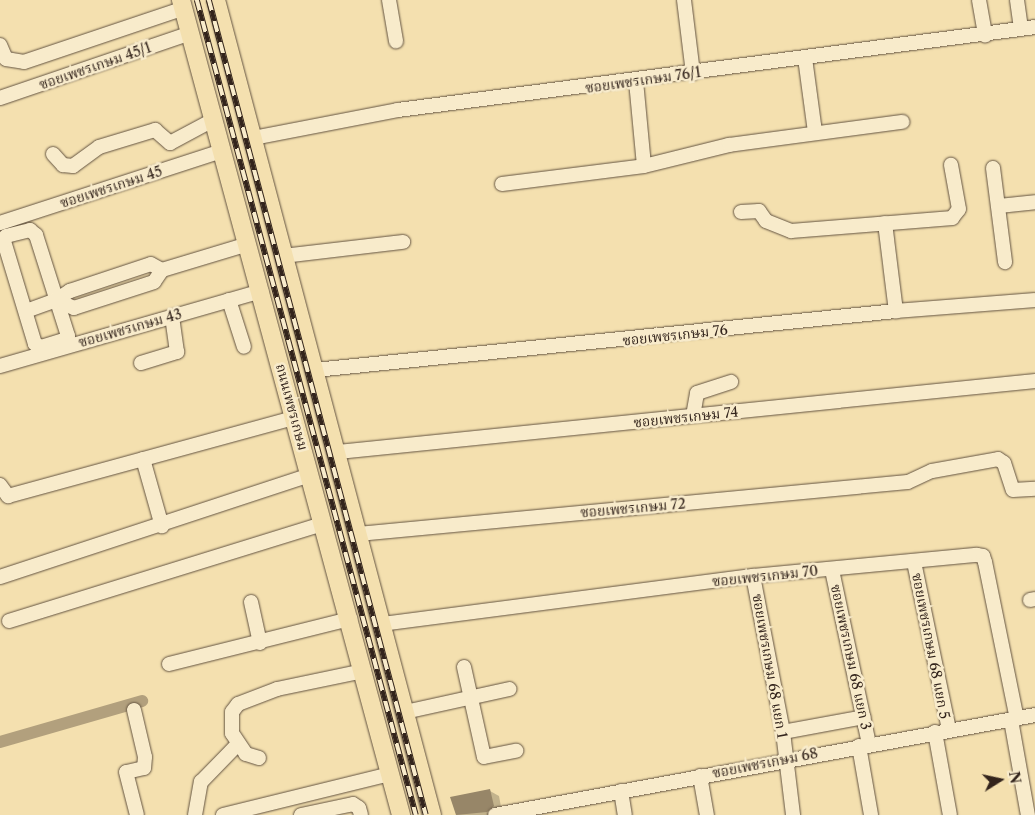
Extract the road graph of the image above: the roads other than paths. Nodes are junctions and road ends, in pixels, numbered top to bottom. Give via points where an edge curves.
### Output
1 (216, 0) edge
2 (390, 0) edge
3 (684, 0) edge
4 (980, 0) edge
5 (1017, 0) edge
6 (182, 4) edge
7 (1028, 28) edge
8 (191, 33) junction
9 (985, 35) junction
10 (396, 41) dead end
11 (0, 45) edge
12 (804, 58) junction
13 (693, 73) junction
14 (636, 80) junction
15 (0, 98) edge
16 (213, 120) junction
17 (902, 122) dead end
18 (816, 132) junction
19 (253, 138) junction
20 (221, 151) junction
21 (53, 154) dead end
22 (951, 165) dead end
23 (644, 166) junction
24 (993, 168) dead end
25 (502, 184) dead end
26 (1035, 202) edge
27 (1000, 206) junction
28 (741, 212) dead end
29 (0, 223) edge
30 (884, 223) junction
31 (403, 242) dead end
32 (248, 244) junction
33 (283, 256) junction
34 (1005, 262) dead end
35 (260, 291) junction
36 (56, 300) junction
37 (229, 300) junction
38 (1035, 300) edge
39 (26, 311) junction
40 (896, 311) junction
41 (172, 316) junction
42 (244, 347) dead end
43 (141, 363) dead end
44 (0, 366) edge
45 (315, 370) junction
46 (1035, 381) edge
47 (731, 382) dead end
48 (693, 416) junction
49 (294, 418) junction
50 (338, 452) junction
51 (143, 459) junction
52 (310, 476) junction
53 (0, 485) edge
54 (1035, 489) edge
55 (322, 524) junction
56 (162, 526) junction
57 (358, 534) junction
58 (914, 562) junction
59 (832, 570) junction
60 (753, 576) junction
61 (0, 577) edge
62 (251, 602) dead end
63 (9, 621) dead end
64 (382, 624) junction
65 (352, 626) junction
66 (260, 643) junction
67 (169, 664) dead end
68 (392, 665) junction
69 (464, 667) dead end
70 (364, 671) junction
71 (510, 689) dead end
72 (470, 697) junction
73 (134, 710) dead end
74 (405, 712) junction
75 (1035, 715) edge
76 (864, 717) junction
77 (1014, 720) junction
78 (942, 731) junction
79 (783, 732) junction
80 (238, 744) junction
81 (864, 745) junction
82 (516, 751) dead end
83 (259, 758) dead end
84 (786, 759) junction
85 (390, 774) junction
86 (700, 776) junction
87 (621, 791) junction
88 (538, 811) edge
89 (137, 815) edge
90 (195, 815) edge
91 (223, 815) edge
92 (301, 815) edge
93 (361, 815) edge
94 (401, 815) edge
95 (432, 815) edge
96 (495, 815) edge
97 (625, 815) edge
98 (706, 815) edge
99 (793, 815) edge
100 (871, 815) edge
101 (950, 815) edge
102 (1028, 815) edge

1 - 19 main road
2 - 10 street
3 - 13 street
4 - 9 street
5 - 7 street
6 - 8 main road, ถนนเพชรเกษม
6 - 11 street via 24,62 6,59
7 - 9 street, ซอยเพชรเกษม 76/1
8 - 15 street, ซอยเพชรเกษม 45/1
8 - 16 main road, ถนนเพชรเกษม
9 - 12 street, ซอยเพชรเกษม 76/1
12 - 13 street, ซอยเพชรเกษม 76/1
12 - 18 street
13 - 14 street, ซอยเพชรเกษม 76/1
14 - 19 street, ซอยเพชรเกษม 76/1 via 398,110
14 - 23 street
16 - 20 main road, ถนนเพชรเกษม
16 - 21 street via 170,143 155,130 99,147 73,166 63,165
17 - 18 street
18 - 23 street via 729,145
19 - 33 main road
20 - 29 street, ซอยเพชรเกษม 45
20 - 32 main road, ถนนเพชรเกษม
22 - 30 street via 959,209 956,216
23 - 25 street
24 - 27 street
26 - 27 street
27 - 34 street
28 - 30 street via 759,211 766,221 791,231
30 - 40 street
31 - 33 street
32 - 35 main road, ถนนเพชรเกษม
32 - 36 street via 162,270 154,282 74,308
33 - 45 main road
35 - 37 street, ซอยเพชรเกษม 43
35 - 49 main road, ถนนเพชรเกษม
36 - 39 street
36 - 39 street via 67,339 37,346
36 - 39 street via 34,231 6,236 4,242
37 - 41 street, ซอยเพชรเกษม 43
37 - 42 street
38 - 40 street, ซอยเพชรเกษม 76
40 - 45 street, ซอยเพชรเกษม 76
41 - 43 street via 177,352
41 - 44 street, ซอยเพชรเกษม 43
45 - 50 main road
46 - 48 street, ซอยเพชรเกษม 74
47 - 48 street via 697,393
48 - 50 street, ซอยเพชรเกษม 74
49 - 51 street
49 - 52 main road, ถนนเพชรเกษม
50 - 57 main road
51 - 53 street via 8,496
51 - 56 street
52 - 55 main road, ถนนเพชรเกษม
52 - 56 street
54 - 57 street, ซอยเพชรเกษม 72 via 1013,490 1004,464 998,459 932,471 908,482
55 - 63 street
55 - 65 main road, ถนนเพชรเกษม
56 - 61 street
57 - 64 main road
58 - 59 street, ซอยเพชรเกษม 70
58 - 77 street, ซอยเพชรเกษม 70 via 983,556
58 - 78 street, ซอยเพชรเกษม 68 แยก 5
59 - 60 street, ซอยเพชรเกษม 70
59 - 76 street, ซอยเพชรเกษม 68 แยก 3
60 - 64 street, ซอยเพชรเกษม 70
60 - 79 street, ซอยเพชรเกษม 68 แยก 1
62 - 66 street
64 - 65 main road
64 - 68 main road
65 - 66 street
65 - 70 main road, ถนนเพชรเกษม
66 - 67 street
68 - 70 main road
68 - 74 main road
69 - 72 street
70 - 80 street via 277,689 238,704 232,712 231,721 232,733
70 - 85 main road, ถนนเพชรเกษม
71 - 72 street
72 - 74 street
72 - 82 street via 484,757
73 - 89 street via 145,757 144,768 126,772
74 - 95 main road
75 - 77 street, ซอยเพชรเกษม 68
76 - 79 street
76 - 81 street, ซอยเพชรเกษม 68 แยก 3
77 - 78 street, ซอยเพชรเกษม 68
77 - 102 street
78 - 81 street, ซอยเพชรเกษม 68
78 - 101 street, ซอยเพชรเกษม 68 แยก 5
79 - 84 street, ซอยเพชรเกษม 68 แยก 1
80 - 83 street via 246,754
80 - 90 street via 201,782
81 - 84 street, ซอยเพชรเกษม 68
81 - 100 street, ซอยเพชรเกษม 68 แยก 3
84 - 86 street, ซอยเพชรเกษม 68
84 - 99 street, ซอยเพชรเกษม 68 แยก 1
85 - 91 street
85 - 94 main road, ถนนเพชรเกษม
86 - 87 street, ซอยเพชรเกษม 68
86 - 98 street
87 - 88 street, ซอยเพชรเกษม 68
87 - 97 street
88 - 96 street, ซอยเพชรเกษม 68
92 - 93 street via 353,804

